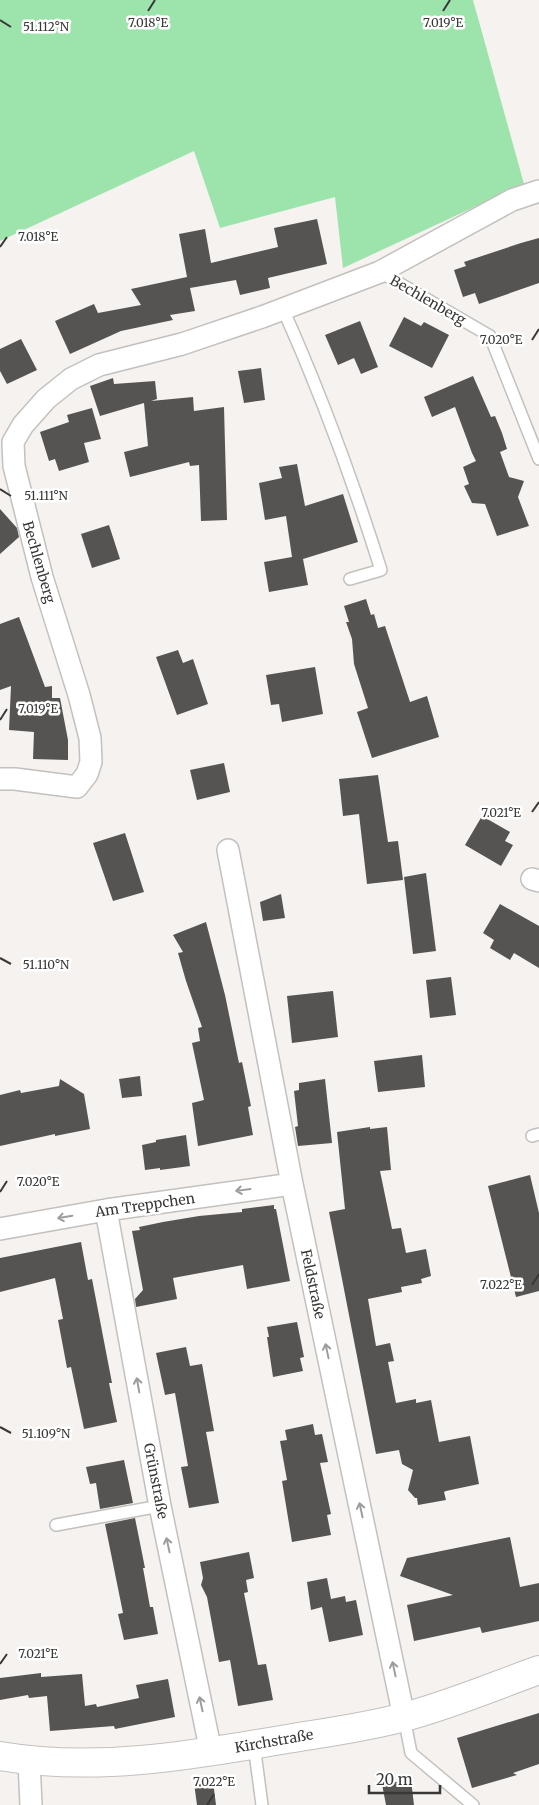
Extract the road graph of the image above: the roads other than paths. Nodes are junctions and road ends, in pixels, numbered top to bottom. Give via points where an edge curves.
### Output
1 (539, 191) edge
2 (380, 272) junction
3 (283, 309) junction
4 (6, 439) edge
5 (539, 459) edge
6 (350, 579) dead end
7 (0, 779) edge
8 (228, 850) dead end
9 (292, 1184) junction
10 (106, 1210) junction
11 (0, 1229) edge
12 (160, 1506) junction
13 (56, 1525) dead end
14 (539, 1670) edge
15 (404, 1717) junction
16 (254, 1745) junction
17 (211, 1752) junction
18 (0, 1756) edge
19 (29, 1761) junction
20 (30, 1805) edge
21 (262, 1805) edge
22 (473, 1805) edge

1 - 2 street, Bechlenberg via 512,200
2 - 3 street, Bechlenberg
2 - 5 lane, Bechlenberg via 490,336
3 - 4 street, Bechlenberg via 182,344 99,365 46,399
3 - 6 lane via 311,371 381,570
4 - 7 street, Bechlenberg via 42,578 79,694 90,738 91,762 77,787
8 - 9 street, Feldstraße
9 -> 10 street, Am Treppchen
15 -> 9 street, Feldstraße
10 -> 11 street, Am Treppchen
12 -> 10 street, Grünstraße
12 - 13 lane
17 -> 12 street, Grünstraße
14 - 15 street, Kirchstraße
15 - 16 street, Kirchstraße
15 - 22 lane via 411,1753
16 - 17 street, Kirchstraße
16 - 21 lane
17 - 19 street, Kirchstraße via 128,1762 75,1764
18 - 19 street, Kirchstraße
19 - 20 street

